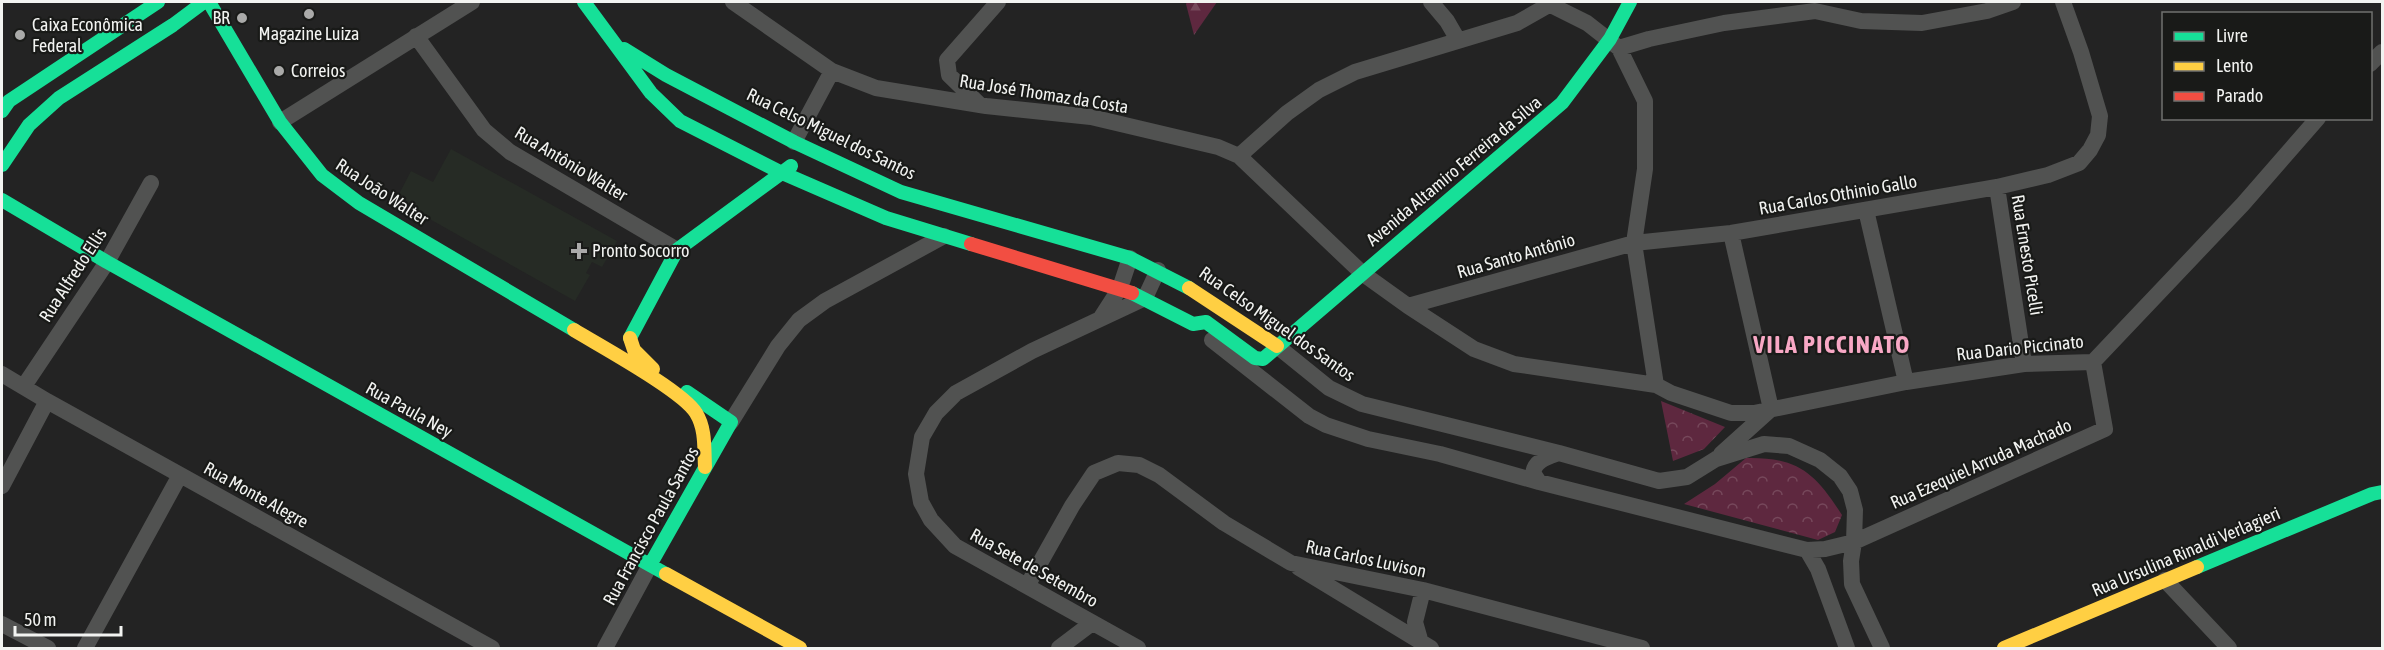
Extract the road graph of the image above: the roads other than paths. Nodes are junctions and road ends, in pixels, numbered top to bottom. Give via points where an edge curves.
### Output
1 (158, 2) edge
2 (204, 2) edge
3 (209, 2) edge
4 (472, 2) edge
5 (584, 2) edge
6 (733, 2) edge
7 (998, 2) edge
8 (1431, 2) edge
9 (1630, 2) edge
10 (2013, 2) edge
11 (2063, 2) edge
12 (1553, 3) edge
13 (1813, 6) edge
14 (416, 36) junction
15 (610, 40) junction
16 (1458, 40) junction
17 (1614, 43) junction
18 (832, 71) junction
19 (4, 104) edge
20 (981, 105) junction
21 (2316, 120) edge
22 (280, 122) junction
23 (16, 143) junction
24 (785, 148) junction
25 (1239, 156) junction
26 (2, 165) edge
27 (780, 172) junction
28 (151, 183) dead end
29 (1997, 187) junction
30 (2, 200) edge
31 (1866, 210) junction
32 (956, 222) junction
33 (1731, 233) junction
34 (1634, 243) junction
35 (677, 250) junction
36 (1130, 258) junction
37 (106, 262) junction
38 (1158, 270) junction
39 (1362, 273) junction
40 (1120, 288) junction
41 (1145, 298) junction
42 (1408, 306) junction
43 (1099, 320) junction
44 (1192, 324) junction
45 (630, 338) junction
46 (599, 345) junction
47 (1277, 346) junction
48 (2093, 362) junction
49 (2024, 364) junction
50 (2, 374) edge
51 (1906, 382) junction
52 (1656, 386) junction
53 (24, 387) junction
54 (47, 401) junction
55 (1772, 409) junction
56 (731, 422) junction
57 (1559, 453) junction
58 (1716, 459) junction
59 (705, 467) junction
60 (180, 475) junction
61 (1539, 482) junction
62 (2, 486) edge
63 (2382, 492) edge
64 (1854, 542) junction
65 (1807, 550) junction
66 (1291, 563) junction
67 (650, 566) junction
68 (2165, 580) junction
69 (1027, 586) junction
70 (1422, 590) junction
71 (1092, 623) junction
72 (2, 624) edge
73 (2031, 644) edge
74 (1426, 646) edge
75 (48, 648) edge
76 (85, 648) edge
77 (492, 648) edge
78 (605, 648) edge
79 (800, 648) edge
80 (1059, 648) edge
81 (1138, 648) edge
82 (1642, 648) edge
83 (1847, 648) edge
84 (1882, 648) edge
85 (2004, 648) edge
86 (2229, 648) edge

1 - 19 main road
2 - 23 main road via 59,98 29,125
3 - 22 main road, Rua João Walter
4 - 14 street
5 - 15 main road, Rua Celso Miguel dos Santos
6 - 18 street, Rua José Thomaz da Costa
7 - 20 street via 947,60 949,75
8 - 16 street
9 - 17 main road, Avenida Altamiro Ferreira da Silva
10 - 13 street via 1922,23 1861,21
11 - 29 street, Rua Carlos Othinio Gallo via 2100,116 2098,135 2079,162 2048,175
12 - 16 street via 1517,22
12 - 17 street
13 - 17 street
14 - 22 street
14 - 35 street, Rua Antônio Walter via 484,130 510,152
15 - 24 main road, Rua Celso Miguel dos Santos
15 - 27 main road, Rua Celso Miguel dos Santos via 651,93 680,121
16 - 25 street via 1355,72 1319,90
17 - 34 street via 1645,101 1645,169
17 - 39 main road, Avenida Altamiro Ferreira da Silva via 1562,103
18 - 20 street, Rua José Thomaz da Costa via 876,88
18 - 24 street
19 - 23 main road via 14,113
20 - 25 street, Rua José Thomaz da Costa via 1091,117 1218,147
21 - 48 street, Rua Dario Piccinato via 2243,204
22 - 46 main road, Rua João Walter via 322,175 359,203
23 - 26 main road
24 - 27 main road
24 - 27 main road via 797,154 794,162
24 - 32 main road, Rua Celso Miguel dos Santos via 901,192
25 - 39 street, Rua Dario Piccinato
27 - 32 main road, Rua Celso Miguel dos Santos via 886,218
27 - 35 main road
28 - 37 street, Rua Alfredo Ellis
29 - 31 street, Rua Carlos Othinio Gallo
29 - 49 street, Rua Ernesto Picelli
30 - 37 main road, Rua Paula Ney
31 - 33 street, Rua Carlos Othinio Gallo
31 - 51 street
32 - 36 main road, Rua Celso Miguel dos Santos via 1062,239
32 - 40 main road, Rua Celso Miguel dos Santos
32 - 56 street via 799,320 778,346
33 - 34 street, Rua Carlos Othinio Gallo
33 - 55 street
34 - 42 street, Rua Santo Antônio
34 - 52 street
35 - 45 main road
36 - 38 main road, Rua Celso Miguel dos Santos
36 - 40 street
37 - 53 street, Rua Alfredo Ellis
37 - 67 main road, Rua Paula Ney
38 - 41 street
38 - 47 main road, Rua Celso Miguel dos Santos via 1184,283
39 - 42 street, Rua Dario Piccinato
39 - 47 main road, Avenida Altamiro Ferreira da Silva
40 - 41 main road, Rua Celso Miguel dos Santos
40 - 43 street
41 - 43 street, Rua Sete de Setembro
41 - 44 main road, Rua Celso Miguel dos Santos
42 - 52 street, Rua Dario Piccinato via 1474,349 1514,364
43 - 69 street, Rua Sete de Setembro via 1032,351 957,393 936,413 922,437 916,474 921,502 931,520 956,546
44 - 47 main road, Avenida Altamiro Ferreira da Silva via 1206,322 1255,358 1263,359
44 - 61 street, Rua Celso Miguel dos Santos via 1309,416 1326,425
45 - 46 main road
45 - 56 main road via 646,365
46 - 59 main road, Rua João Walter via 680,396 696,412 704,430
47 - 57 street, Rua Celso Miguel dos Santos via 1329,388 1362,404
48 - 49 street, Rua Dario Piccinato
48 - 64 street, Rua Ezequiel Arruda Machado via 2105,429
49 - 51 street, Rua Dario Piccinato
50 - 53 street, Rua Monte Alegre
51 - 55 street, Rua Dario Piccinato
52 - 55 street, Rua Dario Piccinato via 1731,413
53 - 54 street, Rua Monte Alegre
54 - 60 street, Rua Monte Alegre
54 - 62 street
55 - 58 street
56 - 59 main road, Rua Francisco Paula Santos
57 - 58 street, Rua Celso Miguel dos Santos via 1659,481 1687,477
57 - 61 street via 1534,466 1533,473
58 - 64 street, Rua Celso Miguel dos Santos via 1764,444 1789,446 1820,460 1840,476 1850,491 1855,510
59 - 67 main road, Rua Francisco Paula Santos
60 - 76 street
60 - 77 street, Rua Monte Alegre
61 - 65 street, Rua Celso Miguel dos Santos
63 - 68 main road, Rua Ursulina Rinaldi Verlagieri
64 - 65 street, Rua Ezequiel Arruda Machado
64 - 84 street, Rua Celso Miguel dos Santos via 1852,584
65 - 83 street via 1818,569
66 - 69 street, Rua Carlos Luvison via 1224,523 1159,475 1139,465 1118,463 1094,473
66 - 70 street, Rua Carlos Luvison
66 - 74 street
67 - 78 street, Rua Francisco Paula Santos
67 - 79 main road, Rua Paula Ney
68 - 73 main road, Rua Ursulina Rinaldi Verlagieri
68 - 86 street
69 - 71 street, Rua Sete de Setembro
70 - 74 street via 1415,622
70 - 82 street, Rua Carlos Luvison
71 - 80 street
71 - 81 street, Rua Sete de Setembro
72 - 75 street
73 - 85 main road, Rua Ursulina Rinaldi Verlagieri

